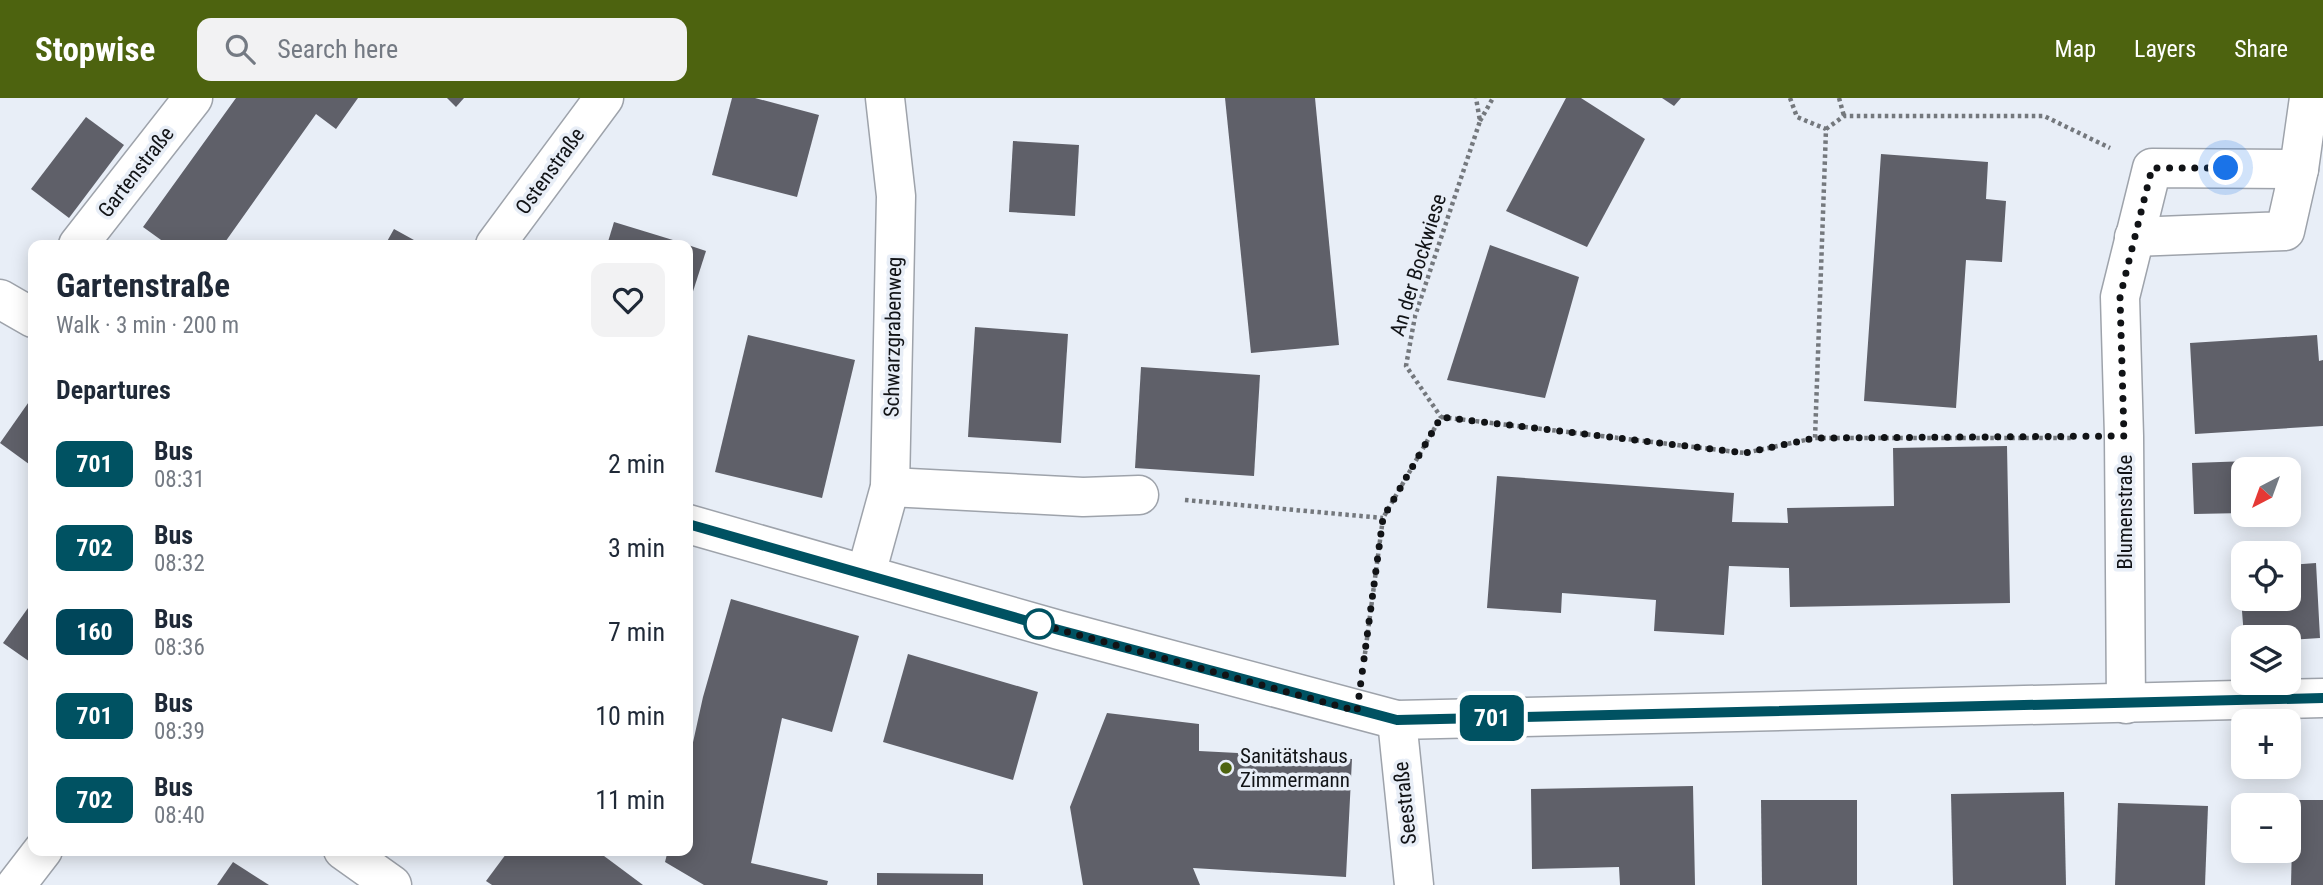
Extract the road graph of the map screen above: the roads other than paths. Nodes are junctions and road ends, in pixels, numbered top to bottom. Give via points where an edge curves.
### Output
1 (193, 98) edge
2 (604, 98) edge
3 (885, 98) edge
4 (2309, 98) edge
5 (2299, 169) junction
6 (2134, 237) junction
7 (82, 240) edge
8 (499, 240) edge
9 (890, 487) junction
10 (1139, 495) road end
11 (693, 525) edge
12 (866, 574) junction
13 (2323, 698) edge
14 (2126, 704) junction
15 (1397, 720) junction
16 (38, 856) edge
17 (351, 856) edge
18 (16, 885) edge
19 (392, 885) edge
20 (1414, 885) edge

1 - 7 street, Gartenstraße
2 - 8 street, Ostenstraße
3 - 9 street, Schwarzgrabenweg via 896,196
4 - 5 street
5 - 6 street via 2285,232
5 - 6 street, Blumenstraße via 2152,168
6 - 14 street, Blumenstraße via 2120,297
9 - 10 street via 1083,497
9 - 12 street, Schwarzgrabenweg
11 - 12 street
12 - 15 street
13 - 14 street
14 - 15 street
15 - 20 street, Seestraße
16 - 18 street
17 - 19 street

